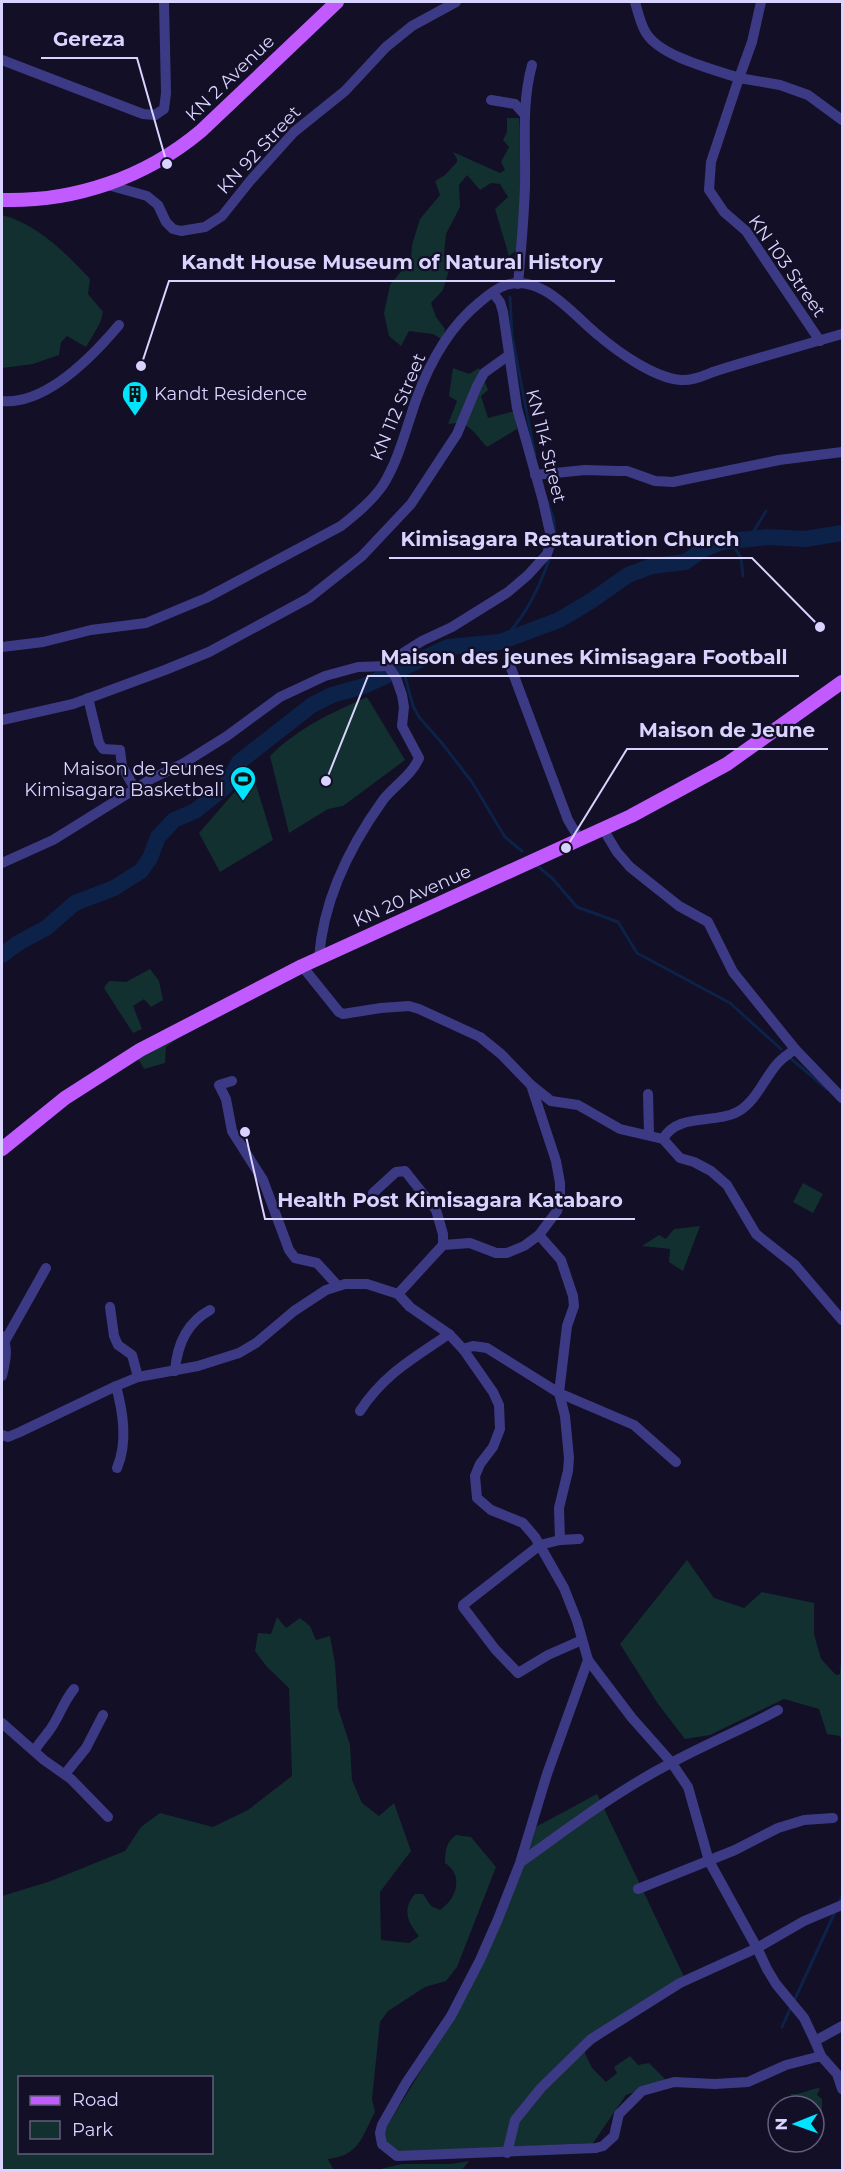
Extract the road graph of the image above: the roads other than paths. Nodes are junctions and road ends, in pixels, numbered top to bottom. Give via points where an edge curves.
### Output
1 (164, 2) edge
2 (337, 2) edge
3 (456, 2) edge
4 (635, 2) edge
5 (761, 2) edge
6 (2, 60) edge
7 (532, 65) dead end
8 (739, 78) junction
9 (491, 100) dead end
10 (525, 115) junction
11 (843, 120) edge
12 (108, 185) junction
13 (2, 200) edge
14 (518, 284) junction
15 (493, 293) junction
16 (119, 326) dead end
17 (843, 334) edge
18 (820, 341) junction
19 (509, 356) junction
20 (3, 401) edge
21 (843, 452) edge
22 (535, 475) junction
23 (2, 647) edge
24 (508, 660) dead end
25 (388, 666) junction
26 (843, 682) edge
27 (88, 698) junction
28 (2, 720) edge
29 (135, 789) junction
30 (603, 829) junction
31 (580, 840) junction
32 (2, 863) edge
33 (319, 958) junction
34 (302, 966) junction
35 (795, 1049) junction
36 (232, 1081) dead end
37 (531, 1085) junction
38 (648, 1094) dead end
39 (843, 1098) edge
40 (650, 1135) junction
41 (663, 1140) junction
42 (2, 1149) edge
43 (373, 1193) dead end
44 (539, 1235) junction
45 (443, 1245) junction
46 (46, 1268) dead end
47 (338, 1286) junction
48 (398, 1294) junction
49 (110, 1306) dead end
50 (210, 1310) dead end
51 (843, 1320) edge
52 (449, 1334) junction
53 (3, 1338) edge
54 (463, 1349) junction
55 (175, 1371) junction
56 (2, 1376) edge
57 (138, 1377) junction
58 (116, 1386) junction
59 (559, 1393) junction
60 (360, 1411) dead end
61 (2, 1435) edge
62 (676, 1462) dead end
63 (117, 1468) dead end
64 (579, 1539) dead end
65 (560, 1540) junction
66 (540, 1545) junction
67 (582, 1640) junction
68 (588, 1660) junction
69 (74, 1689) dead end
70 (778, 1710) dead end
71 (102, 1715) dead end
72 (2, 1723) edge
73 (34, 1750) junction
74 (672, 1762) junction
75 (65, 1774) junction
76 (108, 1817) dead end
77 (833, 1818) dead end
78 (709, 1861) junction
79 (520, 1863) junction
80 (638, 1889) dead end
81 (843, 1905) edge
82 (757, 1948) junction
83 (843, 2026) edge
84 (815, 2041) junction
85 (821, 2056) junction
86 (843, 2089) edge
87 (507, 2153) junction

1 - 6 street via 166,93 164,109 155,115 142,114
2 - 12 main road, KN 2 Avenue via 185,145 155,164
3 - 12 street, KN 92 Street via 412,26 386,47 345,91 294,132 222,216 205,227 173,229 158,205 147,196
4 - 8 street via 653,41 683,59
5 - 8 street
7 - 10 street via 526,84
8 - 11 street via 808,95
8 - 18 street, KN 103 Street via 711,162 709,190 724,212 746,231
9 - 10 street via 515,104
10 - 14 street via 525,189
12 - 13 main road, KN 2 Avenue via 49,199
14 - 15 street, KN 112 Street via 507,284
14 - 18 street via 552,294 612,346 652,371 678,380 691,381
15 - 19 street, KN 114 Street via 503,312
15 - 23 street, KN 112 Street via 456,325 434,361 382,485 341,526 206,598 146,623
16 - 20 street via 75,371 32,397
17 - 18 street
19 - 22 street, KN 114 Street via 517,408
19 - 27 street via 484,372 457,434 411,504 335,578 309,598 209,652
21 - 22 street via 779,460 673,482 655,481 627,471
22 - 25 street, KN 114 Street via 551,537 547,554 508,591 422,641
24 - 31 street via 568,820
25 - 29 street via 358,667 325,676 280,697 205,750
25 - 33 street via 402,695 402,726 419,758 385,798 343,868 321,935
26 - 30 main road, KN 20 Avenue via 727,764
27 - 28 street
27 - 29 street via 99,743 103,749 120,750 122,766
29 - 32 street via 53,840
30 - 31 main road, KN 20 Avenue
30 - 35 street via 630,867 679,906 708,922 733,972
31 - 33 main road, KN 20 Avenue
33 - 34 main road, KN 20 Avenue
34 - 37 street via 339,1012 409,1006 418,1009 480,1037
34 - 42 main road, KN 20 Avenue via 140,1050 65,1098
35 - 39 street
35 - 41 street via 778,1063 739,1111 686,1122 668,1130
36 - 47 street via 219,1085 232,1131 263,1180 289,1250 295,1258 317,1263
37 - 40 street via 551,1101 578,1105 620,1129
37 - 44 street via 560,1183 557,1211
38 - 40 street
40 - 41 street
41 - 51 street via 680,1158 711,1171 727,1185 756,1234 795,1265
43 - 45 street via 396,1172 405,1171 436,1210
44 - 45 street via 502,1254 470,1243
44 - 59 street via 561,1260 573,1296
45 - 48 street
46 - 53 street
47 - 48 street via 367,1284
47 - 55 street via 304,1304 239,1353
48 - 52 street
49 - 57 street via 114,1336 118,1345 132,1355
50 - 55 street via 185,1333 179,1344
52 - 54 street
52 - 60 street via 380,1384
53 - 56 street via 6,1355
54 - 59 street via 487,1348
54 - 66 street via 499,1405 496,1442 475,1476 477,1498 491,1510 523,1523
55 - 57 street
57 - 58 street
58 - 61 street via 20,1432
58 - 63 street via 124,1425 123,1450
59 - 62 street via 626,1420
59 - 65 street via 569,1458 558,1509
64 - 65 street
65 - 66 street
66 - 67 street via 564,1588
66 - 67 street via 463,1607 518,1672
67 - 68 street
68 - 74 street
68 - 79 street
69 - 73 street
70 - 74 street
71 - 75 street via 86,1748
72 - 73 street
73 - 75 street
74 - 78 street via 688,1787
74 - 79 street via 608,1799
75 - 76 street
77 - 78 street via 804,1820 778,1828
78 - 80 street
78 - 82 street
79 - 87 street via 466,1988 394,2102 380,2133 382,2144 397,2156
81 - 82 street via 804,1921
82 - 84 street
82 - 87 street via 680,1983 591,2038 515,2120
83 - 84 street
84 - 85 street
85 - 86 street via 837,2074
85 - 87 street via 786,2065 748,2082 674,2082 642,2091 619,2114 614,2136 602,2147

